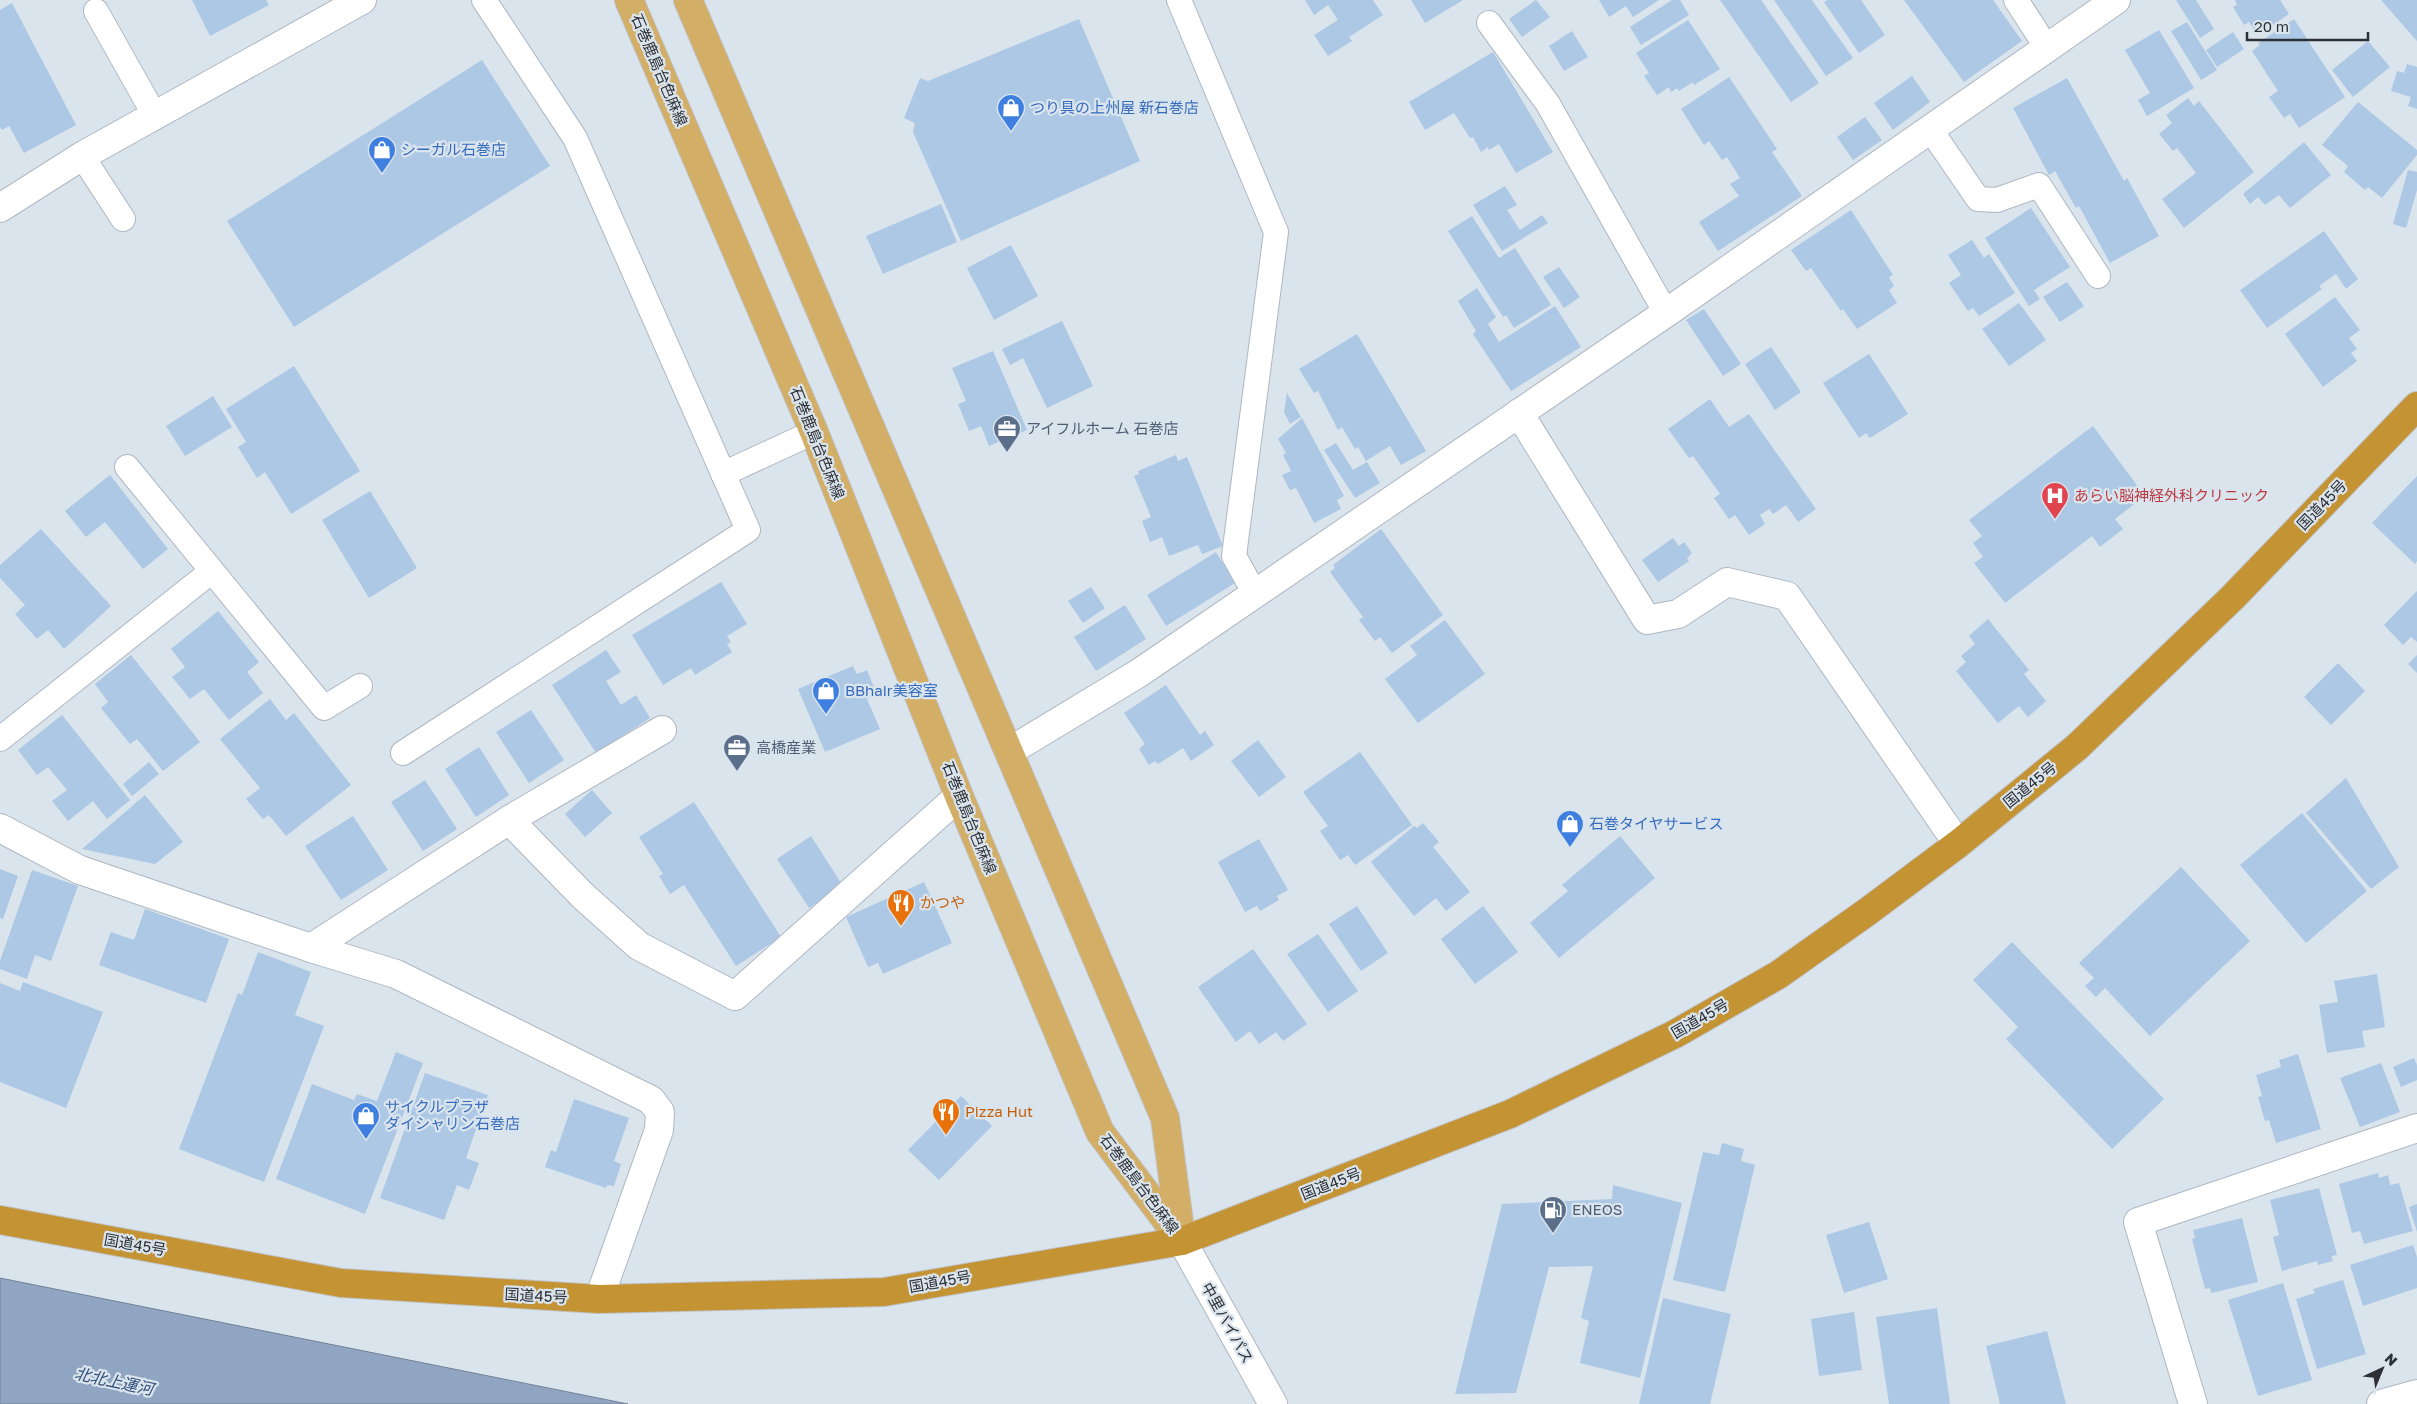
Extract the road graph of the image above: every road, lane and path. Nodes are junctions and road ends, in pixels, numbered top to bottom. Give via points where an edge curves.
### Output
1 (362, 0) edge
2 (484, 0) edge
3 (630, 0) edge
4 (688, 0) edge
5 (1179, 0) edge
6 (2016, 0) edge
7 (2116, 0) edge
8 (96, 11) dead end
9 (1489, 23) dead end
10 (2047, 48) junction
11 (154, 116) junction
12 (1930, 129) junction
13 (82, 156) junction
14 (0, 208) edge
15 (123, 219) dead end
16 (2098, 276) dead end
17 (1666, 313) junction
18 (2417, 406) edge
19 (1519, 413) junction
20 (814, 432) junction
21 (127, 467) dead end
22 (723, 474) junction
23 (212, 571) junction
24 (1255, 594) junction
25 (360, 686) dead end
26 (662, 730) dead end
27 (0, 739) edge
28 (1010, 751) junction
29 (403, 753) dead end
30 (959, 796) junction
31 (509, 820) junction
32 (0, 828) edge
33 (1958, 844) junction
34 (311, 948) junction
35 (2417, 1128) edge
36 (0, 1220) edge
37 (1182, 1241) junction
38 (599, 1299) junction
39 (2417, 1394) edge
40 (1273, 1404) edge
41 (2192, 1404) edge
42 (2381, 1404) edge

1 - 11 street
2 - 22 lane via 575,138
3 - 20 main road, 石巻鹿島台色麻線
4 - 28 main road, 石巻鹿島台色麻線
5 - 24 lane via 1276,232 1234,556
6 - 10 lane
7 - 10 street
8 - 11 lane
9 - 17 lane via 1548,104
10 - 12 street
11 - 13 street
12 - 16 lane via 1978,199 1997,200 2039,186
12 - 17 street
13 - 14 street
13 - 15 lane
17 - 19 street
18 - 33 highway, 国道45号 via 2233,597 2077,747
19 - 24 street
19 - 33 street via 1647,620 1678,614 1727,582 1787,596
20 - 22 lane
20 - 30 main road, 石巻鹿島台色麻線
21 - 23 lane
22 - 29 lane via 748,530
23 - 25 lane via 324,708
23 - 27 lane
24 - 28 street via 1139,673
26 - 31 street
28 - 37 main road, 石巻鹿島台色麻線 via 1165,1118
30 - 31 street via 735,996 639,946 583,896
30 - 37 main road, 石巻鹿島台色麻線 via 1100,1132
31 - 34 street
32 - 34 street via 80,870
33 - 37 highway, 国道45号 via 1778,975 1676,1034 1510,1114
34 - 38 street via 396,974 652,1100 660,1112 659,1130
35 - 41 street via 2138,1222
36 - 38 highway, 国道45号 via 341,1283
37 - 38 highway, 国道45号 via 884,1292
37 - 40 street, 中里バイパス
39 - 42 street

